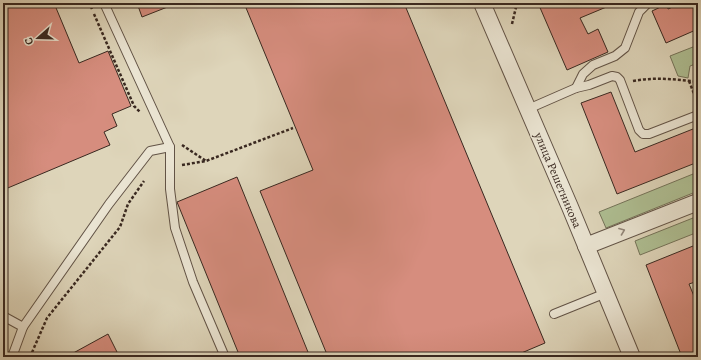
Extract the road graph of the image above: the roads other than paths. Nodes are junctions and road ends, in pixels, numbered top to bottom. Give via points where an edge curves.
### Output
1 (104, 3) edge
2 (482, 3) edge
3 (648, 3) edge
4 (576, 88) junction
5 (528, 109) junction
6 (698, 115) edge
7 (170, 148) junction
8 (698, 202) edge
9 (586, 246) junction
10 (606, 293) junction
11 (554, 314) dead end
12 (3, 316) edge
13 (23, 327) junction
14 (12, 357) edge
15 (225, 357) edge
16 (632, 357) edge

1 - 7 lane
2 - 5 street, улица Решетникова
3 - 4 lane via 639,12 625,48 616,56 593,65 583,74
4 - 5 lane
4 - 6 lane via 612,76 616,77 621,83 639,130 644,134
5 - 9 street, улица Решетникова
7 - 13 lane via 150,151
7 - 15 lane via 170,189 175,228 193,282
9 -> 8 street
9 - 10 street, улица Решетникова
10 - 11 lane
10 - 16 street, улица Решетникова
12 - 13 lane
13 - 14 lane

